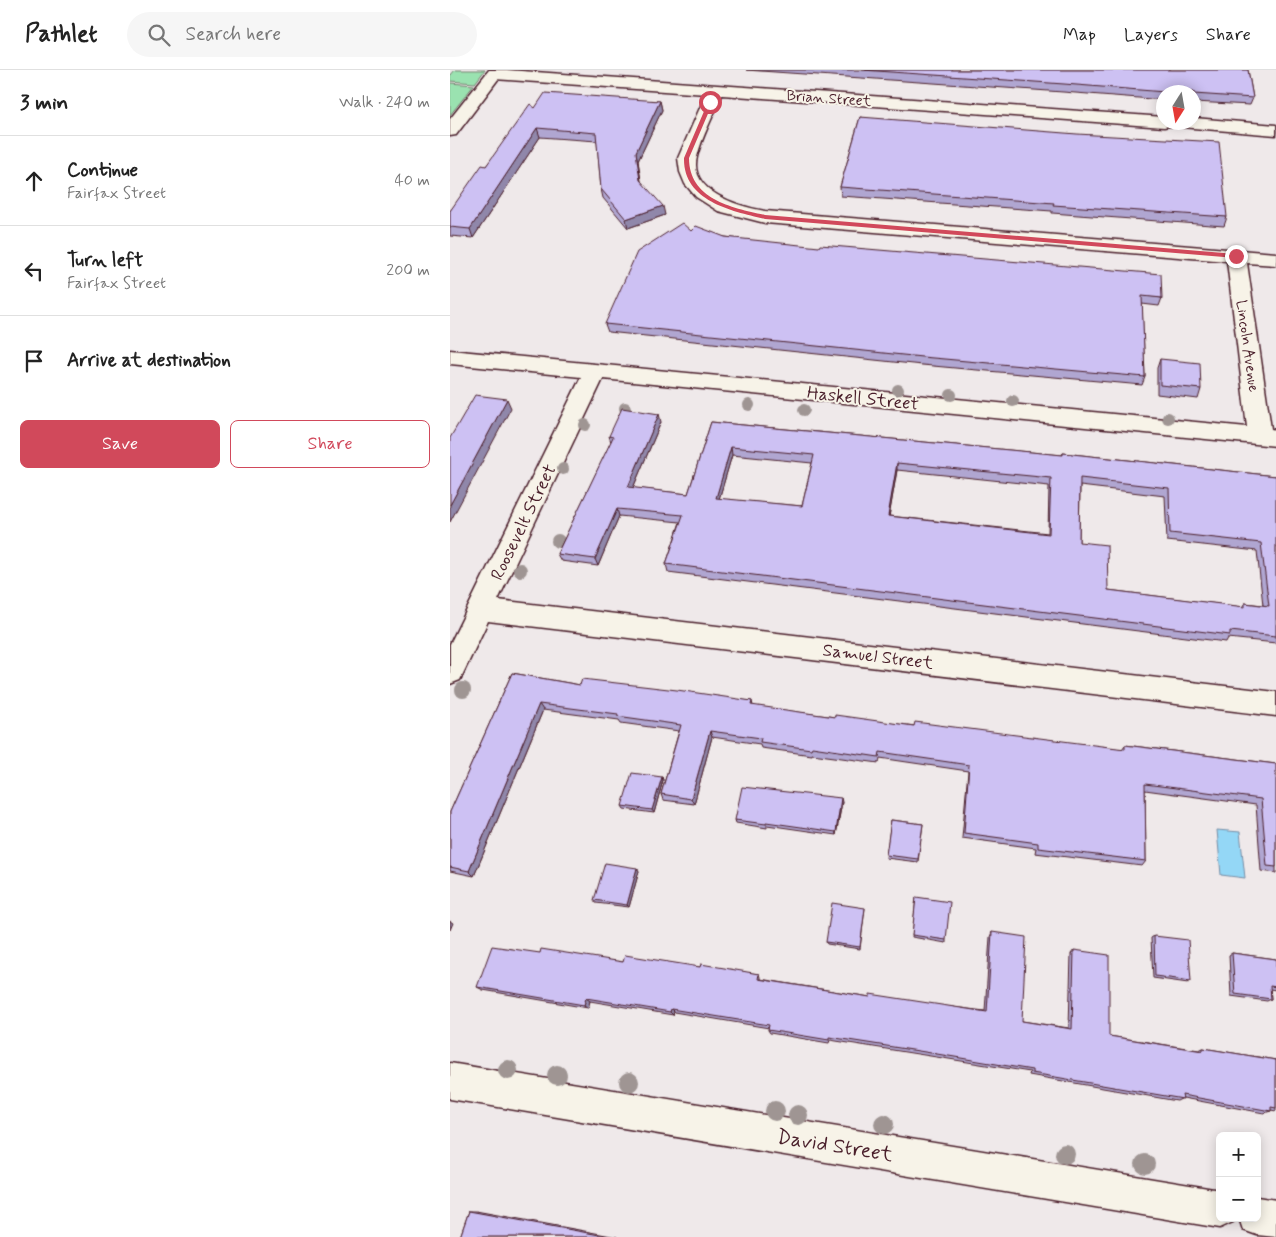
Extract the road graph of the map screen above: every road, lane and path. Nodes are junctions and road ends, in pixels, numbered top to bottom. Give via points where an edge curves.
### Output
1 (495, 72) edge
2 (716, 90) junction
3 (1156, 121) edge
4 (1201, 124) edge
5 (1276, 130) edge
6 (450, 131) edge
7 (1236, 256) junction
8 (1276, 259) edge
9 (450, 357) edge
10 (595, 372) junction
11 (1268, 438) edge
12 (481, 609) junction
13 (450, 672) edge
14 (1276, 704) edge
15 (450, 1081) edge
16 (1216, 1208) edge
17 (1261, 1217) edge
18 (1276, 1219) edge

1 - 2 street, Brian Street
1 - 6 street
2 - 3 street, Brian Street
2 - 7 street via 686,167 690,180 700,191 732,210 765,217
4 - 5 street
7 - 8 street
7 - 11 street, Lincoln Avenue
9 - 10 street, Haskell Street
10 - 11 street, Haskell Street
10 - 12 street, Roosevelt Street
12 - 13 street, Roosevelt Street
12 - 14 street, Samuel Street
15 - 16 street, David Street
17 - 18 street

